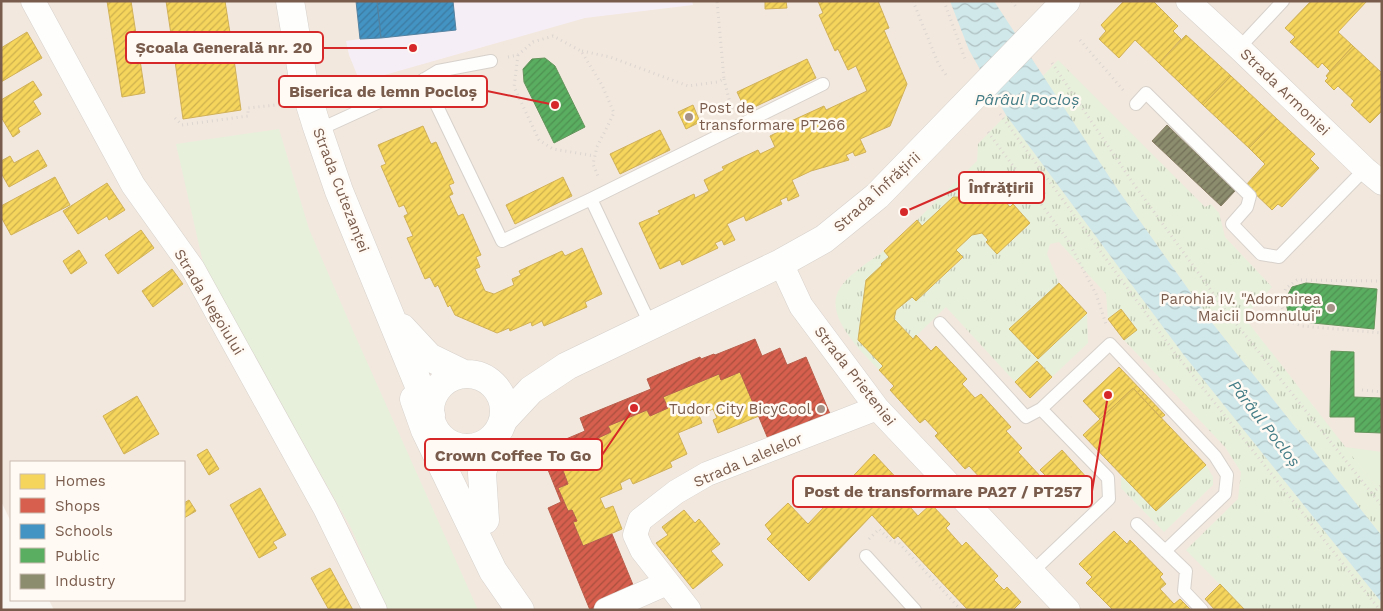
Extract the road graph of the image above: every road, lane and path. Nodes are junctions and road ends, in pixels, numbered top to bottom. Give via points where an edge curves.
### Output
1 (33, 1) edge
2 (290, 1) edge
3 (716, 1) edge
4 (913, 1) edge
5 (944, 1) edge
6 (1012, 1) edge
7 (1066, 1) edge
8 (1188, 1) edge
9 (1283, 1) edge
10 (1016, 8) dead end
11 (1080, 40) dead end
12 (1239, 48) junction
13 (581, 51) junction
14 (518, 55) junction
15 (966, 59) dead end
16 (491, 61) joint
17 (1052, 63) dead end
18 (948, 78) dead end
19 (424, 79) junction
20 (724, 79) junction
21 (823, 84) dead end
22 (286, 104) dead end
23 (1136, 104) joint
24 (1000, 114) dead end
25 (175, 118) dead end
26 (741, 124) junction
27 (318, 130) junction
28 (988, 132) dead end
29 (595, 156) junction
30 (1373, 176) edge
31 (604, 192) junction
32 (591, 199) junction
33 (781, 263) junction
34 (1382, 281) edge
35 (391, 316) junction
36 (940, 323) dead end
37 (651, 326) junction
38 (1382, 333) edge
39 (1110, 344) junction
40 (567, 366) junction
41 (475, 377) junction
42 (1362, 390) dead end
43 (1382, 392) edge
44 (877, 408) junction
45 (1041, 410) junction
46 (435, 425) junction
47 (498, 429) junction
48 (1382, 485) edge
49 (1372, 493) junction
50 (1382, 506) edge
51 (485, 520) junction
52 (1137, 524) dead end
53 (865, 543) dead end
54 (1165, 551) junction
55 (866, 556) dead end
56 (1032, 572) junction
57 (667, 583) junction
58 (375, 610) edge
59 (520, 610) edge
60 (526, 610) edge
61 (606, 610) edge
62 (690, 610) edge
63 (915, 610) edge
64 (961, 610) edge
65 (1068, 610) edge
66 (1202, 610) edge
67 (1380, 610) edge

1 - 58 street, Strada Negoiului via 133,185 193,269 325,508
2 - 27 street, Strada Cutezanței via 304,85
3 - 20 path
4 - 18 path via 938,63
5 - 15 path
6 - 10 path
7 - 33 street, Strada Înfrățirii via 877,196 824,239
8 - 12 street, Strada Armoniei
9 - 12 lane
11 - 23 path
12 - 30 street, Strada Armoniei
13 - 14 path via 554,36 533,42
13 - 20 path via 610,57 688,86
13 - 29 path via 614,113
14 - 16 path
14 - 29 path via 514,87 540,140 553,149
16 - 19 lane via 438,71
17 - 49 path via 1133,183 1226,311
19 - 27 lane
19 - 32 lane via 502,241
20 - 26 path via 730,102
21 - 26 lane
22 - 25 path via 248,108 248,116 182,125
23 - 30 lane via 1146,93 1250,196 1246,207 1232,224 1261,254 1279,257
24 - 67 path via 1175,353
26 - 31 lane
27 - 35 street, Strada Cutezanței via 339,191
28 - 39 path via 1067,239 1096,294
29 - 31 path via 594,164
31 - 32 lane
32 - 37 lane
33 - 37 street, Strada Înfrățirii
33 - 44 street, Strada Prieteniei via 802,306
34 - 38 path via 1297,280 1286,288 1280,303 1288,321 1302,326
35 - 41 street, Strada Cutezanței via 428,357
35 - 46 street, Strada Cutezanței
35 - 59 street via 396,350 425,430 493,571
36 - 45 lane via 1026,417
37 - 40 street, Strada Înfrățirii
39 - 45 lane
39 - 54 lane via 1215,456 1227,475 1225,494
40 - 41 street, Strada Înfrățirii via 526,378
40 - 47 street, Strada Înfrățirii via 531,390
41 - 46 street via 452,377 439,388 431,403
41 - 47 street via 495,387 501,397 504,408
42 - 43 path
44 - 56 street, Strada Prieteniei
44 - 57 street, Strada Lalelelor via 707,474 676,492 640,520 636,535 642,550
45 - 56 lane via 1108,478 1109,499
46 - 47 street via 449,443 471,448 482,445
46 - 51 street, Strada Cutezanței
47 - 51 street, Strada Cutezanței via 482,473
48 - 49 path
49 - 50 path
51 - 60 street, Strada Cutezanței
52 - 54 lane
53 - 64 path via 879,529 892,542 898,542
54 - 66 lane via 1186,571 1184,591
55 - 63 lane
56 - 65 street, Strada Prieteniei
57 - 61 street
57 - 62 street, Strada Lalelelor

